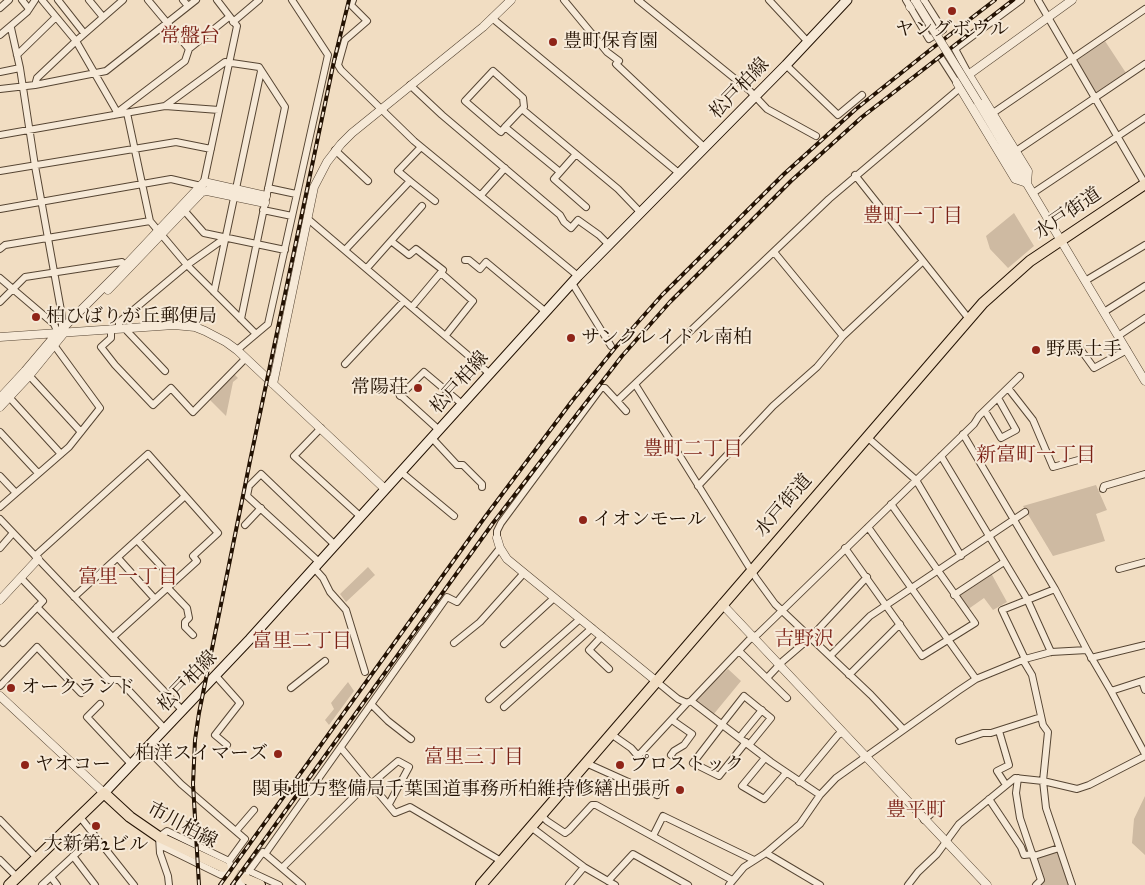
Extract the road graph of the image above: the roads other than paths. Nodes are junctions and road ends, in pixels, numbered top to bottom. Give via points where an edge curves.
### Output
1 (10, 0) edge
2 (22, 0) edge
3 (35, 0) edge
4 (42, 0) edge
5 (58, 0) edge
6 (89, 0) edge
7 (123, 0) edge
8 (148, 0) edge
9 (183, 0) edge
10 (196, 0) edge
11 (217, 0) edge
12 (259, 0) edge
13 (292, 0) edge
14 (352, 0) edge
15 (512, 0) edge
16 (564, 0) edge
17 (638, 0) edge
18 (769, 0) edge
19 (847, 0) edge
20 (915, 0) edge
21 (920, 0) edge
22 (924, 0) edge
23 (1021, 0) edge
24 (1038, 0) edge
25 (1072, 0) edge
26 (908, 4) edge
27 (188, 6) junction
28 (0, 8) edge
29 (29, 9) junction
30 (1145, 10) edge
31 (103, 17) junction
32 (1048, 17) junction
33 (56, 18) junction
34 (492, 18) junction
35 (231, 19) junction
36 (167, 23) junction
37 (10, 28) junction
38 (84, 33) junction
39 (0, 35) edge
40 (76, 41) junction
41 (808, 42) junction
42 (189, 49) junction
43 (18, 54) junction
44 (941, 58) dead end
45 (1073, 59) junction
46 (229, 62) junction
47 (1145, 64) edge
48 (786, 65) junction
49 (20, 68) junction
50 (261, 71) junction
51 (0, 72) edge
52 (96, 74) junction
53 (969, 75) junction
54 (35, 85) junction
55 (410, 85) junction
56 (958, 85) junction
57 (23, 86) junction
58 (0, 89) edge
59 (862, 95) dead end
60 (755, 97) junction
61 (1096, 97) junction
62 (165, 106) junction
63 (382, 109) junction
64 (522, 109) junction
65 (218, 110) junction
66 (127, 113) junction
67 (992, 113) junction
68 (115, 114) junction
69 (1145, 118) edge
70 (505, 127) junction
71 (29, 130) junction
72 (0, 134) edge
73 (816, 136) dead end
74 (1118, 136) junction
75 (421, 147) junction
76 (705, 148) junction
77 (134, 149) junction
78 (211, 149) junction
79 (335, 150) junction
80 (1016, 150) junction
81 (576, 154) junction
82 (35, 166) junction
83 (504, 168) junction
84 (0, 171) edge
85 (560, 172) junction
86 (680, 174) junction
87 (856, 175) junction
88 (368, 180) dead end
89 (410, 181) junction
90 (1027, 183) junction
91 (142, 184) junction
92 (1145, 184) edge
93 (202, 187) junction
94 (235, 193) junction
95 (1033, 193) junction
96 (296, 194) junction
97 (481, 195) junction
98 (266, 199) junction
99 (435, 201) dead end
100 (42, 203) junction
101 (422, 206) dead end
102 (586, 207) dead end
103 (0, 209) edge
104 (183, 209) junction
105 (642, 212) junction
106 (292, 216) junction
107 (308, 219) junction
108 (150, 221) junction
109 (160, 233) junction
110 (48, 238) junction
111 (226, 238) junction
112 (1060, 240) junction
113 (391, 241) junction
114 (256, 245) junction
115 (609, 245) junction
116 (1145, 245) edge
117 (0, 249) edge
118 (285, 250) junction
119 (345, 250) junction
120 (774, 252) junction
121 (465, 260) dead end
122 (923, 261) junction
123 (187, 265) junction
124 (128, 267) junction
125 (367, 268) junction
126 (54, 273) junction
127 (441, 273) junction
128 (0, 278) edge
129 (575, 280) junction
130 (1085, 281) junction
131 (1145, 286) edge
132 (14, 289) junction
133 (214, 292) junction
134 (404, 301) junction
135 (0, 302) edge
136 (412, 307) junction
137 (546, 312) junction
138 (1104, 312) junction
139 (1145, 318) edge
140 (241, 319) junction
141 (969, 319) junction
142 (123, 328) junction
143 (110, 329) junction
144 (62, 331) junction
145 (256, 334) junction
146 (446, 335) junction
147 (843, 336) junction
148 (1118, 336) junction
149 (0, 337) edge
150 (54, 345) junction
151 (611, 346) dead end
152 (237, 350) junction
153 (1081, 350) dead end
154 (1126, 350) junction
155 (245, 359) junction
156 (345, 364) dead end
157 (165, 371) dead end
158 (27, 374) junction
159 (490, 374) junction
160 (1020, 376) dead end
161 (384, 381) dead end
162 (1145, 381) edge
163 (273, 384) junction
164 (635, 384) junction
165 (1008, 388) junction
166 (400, 396) junction
167 (0, 398) edge
168 (9, 398) junction
169 (998, 398) junction
170 (617, 401) junction
171 (462, 404) junction
172 (0, 407) edge
173 (626, 411) dead end
174 (985, 411) junction
175 (321, 428) junction
176 (439, 430) junction
177 (0, 432) edge
178 (81, 432) junction
179 (964, 434) junction
180 (867, 437) junction
181 (432, 438) junction
182 (61, 454) junction
183 (941, 456) junction
184 (1082, 459) dead end
185 (401, 472) junction
186 (38, 474) junction
187 (1145, 474) edge
188 (0, 476) edge
189 (916, 480) junction
190 (698, 486) junction
191 (482, 487) dead end
192 (385, 489) junction
193 (1103, 489) dead end
194 (16, 493) junction
195 (185, 496) junction
196 (891, 504) junction
197 (0, 507) edge
198 (260, 508) junction
199 (1025, 512) dead end
200 (454, 516) dead end
201 (361, 517) junction
202 (0, 519) edge
203 (1013, 520) junction
204 (245, 525) dead end
205 (868, 527) junction
206 (13, 533) junction
207 (989, 537) junction
208 (497, 538) joint
209 (137, 540) junction
210 (335, 545) junction
211 (0, 548) edge
212 (500, 548) junction
213 (845, 548) junction
214 (961, 556) junction
215 (36, 558) junction
216 (118, 558) junction
217 (1004, 562) junction
218 (1145, 562) edge
219 (317, 565) junction
220 (1119, 569) dead end
221 (752, 571) junction
222 (938, 572) junction
223 (524, 573) junction
224 (867, 577) junction
225 (20, 578) junction
226 (174, 580) junction
227 (166, 586) junction
228 (912, 589) junction
229 (1055, 589) junction
230 (954, 595) junction
231 (74, 597) junction
232 (154, 598) junction
233 (554, 598) junction
234 (0, 600) edge
235 (1027, 600) junction
236 (722, 604) junction
237 (887, 606) junction
238 (37, 607) junction
239 (782, 610) junction
240 (580, 619) junction
241 (900, 624) junction
242 (592, 628) junction
243 (193, 635) dead end
244 (602, 636) junction
245 (754, 636) junction
246 (113, 637) junction
247 (811, 637) junction
248 (947, 641) junction
249 (2, 643) dead end
250 (454, 644) dead end
251 (504, 644) dead end
252 (1145, 645) edge
253 (1087, 650) junction
254 (739, 651) junction
255 (1051, 652) junction
256 (830, 656) junction
257 (1091, 658) junction
258 (1024, 659) junction
259 (325, 661) dead end
260 (780, 664) junction
261 (609, 669) dead end
262 (365, 672) dead end
263 (848, 675) junction
264 (216, 676) junction
265 (768, 678) junction
266 (976, 679) junction
267 (1144, 680) edge
268 (656, 681) junction
269 (0, 686) edge
270 (291, 688) dead end
271 (1145, 690) edge
272 (1111, 691) junction
273 (81, 693) dead end
274 (0, 696) edge
275 (787, 698) dead end
276 (489, 699) dead end
277 (689, 702) junction
278 (100, 704) dead end
279 (372, 705) junction
280 (504, 707) dead end
281 (762, 710) junction
282 (182, 711) junction
283 (1041, 717) junction
284 (672, 720) junction
285 (722, 724) junction
286 (165, 729) junction
287 (903, 729) junction
288 (999, 731) junction
289 (842, 733) junction
290 (611, 734) junction
291 (1145, 737) edge
292 (411, 739) dead end
293 (1137, 739) junction
294 (745, 741) junction
295 (959, 741) dead end
296 (227, 745) dead end
297 (341, 748) junction
298 (147, 749) junction
299 (671, 755) dead end
300 (1145, 755) edge
301 (765, 758) junction
302 (865, 758) junction
303 (586, 763) junction
304 (132, 765) junction
305 (786, 773) junction
306 (1018, 778) junction
307 (1043, 781) junction
308 (800, 782) junction
309 (370, 783) junction
310 (1006, 786) junction
311 (104, 793) junction
312 (820, 795) junction
313 (657, 796) dead end
314 (989, 799) junction
315 (389, 804) junction
316 (938, 808) dead end
317 (254, 810) dead end
318 (541, 815) junction
319 (80, 817) junction
320 (0, 820) edge
321 (924, 820) junction
322 (531, 827) junction
323 (236, 831) junction
324 (95, 836) junction
325 (653, 836) junction
326 (159, 842) junction
327 (945, 842) junction
328 (1059, 848) junction
329 (766, 853) junction
330 (265, 854) junction
331 (1033, 855) junction
332 (73, 856) junction
333 (37, 858) junction
334 (0, 860) edge
335 (754, 860) junction
336 (501, 861) junction
337 (226, 864) joint
338 (584, 867) junction
339 (282, 868) junction
340 (51, 877) junction
341 (246, 878) edge
342 (15, 882) edge
343 (611, 883) edge
344 (685, 884) edge
345 (730, 884) edge
346 (42, 885) edge
347 (57, 885) edge
348 (95, 885) edge
349 (134, 885) edge
350 (168, 885) edge
351 (260, 885) edge
352 (279, 885) edge
353 (302, 885) edge
354 (480, 885) edge
355 (569, 885) edge
356 (820, 885) edge
357 (908, 885) edge
358 (987, 885) edge
359 (1036, 885) edge
360 (1072, 885) edge

1 - 28 street
2 - 29 street
3 - 29 street
4 - 33 street
5 - 38 street
6 - 31 street
7 - 31 street
8 - 36 street
9 - 27 street
10 - 27 street
11 - 35 street
12 - 35 street
13 - 96 street via 328,55
14 - 63 street via 351,5 367,22 345,40 338,65
15 - 34 street
16 - 76 street via 607,52 619,61 616,64
17 - 60 street
18 - 41 street
19 - 41 main road, 松戸柏線
20 - 90 street, bridge
21 - 26 street
22 - 26 street via 943,30 929,39
23 - 53 street via 955,49
24 - 32 street
25 - 32 street
27 - 36 street
29 - 37 street
30 - 45 street
31 - 38 street
32 - 45 street
32 - 53 street
33 - 40 street
33 - 43 street
34 - 55 street
34 - 86 street
35 - 42 street
35 - 46 street via 236,26
36 - 42 street
36 - 52 street via 106,71
37 - 39 street
37 - 43 street
38 - 40 street
40 - 52 street
40 - 54 street via 38,78
41 - 48 main road, 松戸柏線
42 - 68 street via 185,61
43 - 49 street
44 - 56 street
45 - 61 street
45 - 67 street
46 - 50 street via 259,67
46 - 62 street via 224,62
46 - 65 street
47 - 61 street
48 - 59 street via 838,116
48 - 60 main road, 松戸柏線
49 - 51 street
49 - 57 street
50 - 94 street
50 - 98 street via 285,107
52 - 54 street
52 - 68 street
53 - 56 street
53 - 67 street
54 - 57 street
55 - 63 street
55 - 83 street
56 - 87 street
56 - 90 street via 1015,179
57 - 58 street
57 - 71 street
60 - 73 street via 768,109
60 - 76 main road, 松戸柏線
61 - 74 street
61 - 80 street
62 - 65 street
62 - 66 street
63 - 75 street
63 - 79 street
64 - 70 street
64 - 70 street via 523,98 492,71 465,102 501,132
64 - 81 street
65 - 78 street
66 - 68 street
66 - 77 street
67 - 80 street
68 - 71 street
69 - 74 street
70 - 85 street
71 - 72 street
71 - 82 street
74 - 92 street
74 - 95 street
75 - 89 street via 398,171
75 - 97 street
76 - 86 main road, 松戸柏線
77 - 78 street via 176,142
77 - 82 street
77 - 91 street
78 - 93 street
79 - 88 street
79 - 107 street via 317,179
80 - 90 street via 1028,171
81 - 85 street
81 - 105 street
82 - 84 street
82 - 100 street
83 - 97 street
83 - 115 street via 572,228 578,220
85 - 102 street via 554,179
86 - 105 main road, 松戸柏線
87 - 120 street
87 - 122 street
89 - 99 street
89 - 119 street
90 - 95 street
91 - 93 street via 171,179
91 - 100 street
91 - 108 street
92 - 112 main road, 水戸街道
93 - 94 street via 207,191
93 - 104 street
94 - 98 street
94 - 111 street
95 - 112 street
96 - 98 street
96 - 106 street
97 - 129 street
98 - 106 street
98 - 114 street
100 - 103 street
100 - 110 street
101 - 113 street
104 - 109 street
104 - 111 street via 204,233
105 - 115 main road, 松戸柏線
106 - 118 street
107 - 119 street
107 - 163 street
108 - 109 street
108 - 110 street
109 - 123 street
109 - 124 street
110 - 117 street via 5,245
110 - 126 street
111 - 114 street
111 - 123 street
111 - 133 street
112 - 130 street
112 - 141 main road, 水戸街道 via 1014,274
113 - 125 street
113 - 127 street via 409,255 416,249 443,270
114 - 118 street
114 - 140 street
115 - 129 main road, 松戸柏線
116 - 130 street
118 - 145 street via 268,324
119 - 125 street
120 - 147 street
120 - 164 street
121 - 137 street via 480,269 486,262
122 - 141 street
122 - 147 street
123 - 133 street
123 - 142 street via 119,322
124 - 126 street via 122,262
124 - 144 street
125 - 134 street
126 - 132 street via 26,277
126 - 144 street
127 - 136 street
127 - 146 street via 474,301
128 - 132 street
129 - 137 main road, 松戸柏線
129 - 151 street
130 - 138 street
131 - 138 street
132 - 135 street
132 - 144 street
133 - 140 street
134 - 136 street
134 - 156 street
136 - 146 street
137 - 159 main road, 松戸柏線
138 - 148 street
139 - 148 street
140 - 145 street
141 - 180 main road, 水戸街道
142 - 143 street
142 - 152 street via 195,327
142 - 157 street
143 - 144 street
143 - 155 street via 111,338 100,347 153,405 171,388 193,412
144 - 149 street
144 - 150 street
144 - 158 street
145 - 152 street
146 - 159 street
147 - 190 street via 817,367 773,406
148 - 154 street
150 - 158 street
150 - 178 street via 100,408
152 - 155 street
153 - 154 street via 1094,368
154 - 162 street
155 - 163 street
158 - 167 street
158 - 168 street
158 - 178 street
159 - 171 main road, 松戸柏線
160 - 165 street
161 - 166 street
163 - 175 street
164 - 170 street
164 - 190 street
165 - 169 street
165 - 184 street via 1033,420 1053,466
166 - 171 street via 424,372
166 - 176 street
168 - 172 street
168 - 182 street
169 - 174 street
169 - 174 street via 1016,430 1001,438
170 - 173 street
170 - 208 street via 605,388 600,388 501,522
171 - 176 main road, 松戸柏線
174 - 179 street
175 - 192 street
175 - 201 street via 294,456
176 - 181 main road, 松戸柏線
177 - 186 street
178 - 182 street
179 - 183 street
179 - 203 street
180 - 189 street
180 - 221 main road, 水戸街道
181 - 185 main road, 松戸柏線
181 - 191 street
182 - 186 street
183 - 189 street
183 - 207 street
185 - 192 main road, 松戸柏線
185 - 200 street
186 - 194 street
187 - 193 street
188 - 194 street
189 - 196 street
189 - 214 street
190 - 221 street
192 - 201 main road, 松戸柏線
194 - 197 street
195 - 209 street
195 - 215 street via 148,454
195 - 226 street via 218,533 193,556 197,560
196 - 205 street
196 - 222 street
198 - 204 street
198 - 210 street via 247,496 249,486 261,474
198 - 219 street
199 - 203 street
201 - 210 main road, 松戸柏線
202 - 206 street
203 - 207 street
203 - 229 street
205 - 213 street
205 - 228 street
206 - 211 street
206 - 215 street
207 - 214 street
207 - 217 street
208 - 212 street
209 - 216 street
209 - 226 street
210 - 219 main road, 松戸柏線
212 - 223 street via 507,559
212 - 279 street via 457,602 447,597
213 - 224 street
213 - 239 street
214 - 222 street
215 - 225 street
215 - 231 street
216 - 231 street
216 - 232 street
217 - 230 street
217 - 235 street
218 - 220 street
219 - 262 street via 330,592 346,610
219 - 264 main road, 松戸柏線
221 - 236 main road, 水戸街道
221 - 239 street
222 - 228 street
222 - 230 street
223 - 233 street
223 - 250 street via 480,622
224 - 237 street
224 - 247 street
225 - 234 street
225 - 238 street via 43,601
226 - 227 street
227 - 232 street
227 - 243 street via 188,608 185,627
228 - 237 street
228 - 248 street
229 - 235 street
229 - 253 street
230 - 248 street via 974,623
231 - 246 street
232 - 246 street
233 - 240 street
233 - 251 street
235 - 255 street
235 - 258 street via 1002,610
236 - 245 street
236 - 268 main road, 水戸街道
237 - 241 street
237 - 256 street via 870,616
238 - 249 street
238 - 286 street via 109,680 119,680
239 - 245 street
239 - 247 street
240 - 242 street
240 - 276 street
241 - 248 street via 922,656
241 - 263 street
242 - 244 street
242 - 280 street
244 - 261 street via 589,650
244 - 268 street
245 - 254 street
245 - 260 street
246 - 282 street
247 - 256 street
247 - 260 street
248 - 266 street
252 - 257 street
253 - 255 street
253 - 257 street
254 - 265 street
254 - 277 street
255 - 258 street
256 - 263 street
257 - 272 street
258 - 266 street
258 - 283 street via 1032,675
259 - 270 street
260 - 265 street
260 - 289 street
263 - 287 street
264 - 282 main road, 松戸柏線
264 - 296 street via 240,703 215,735
265 - 275 street
266 - 287 street
267 - 271 street
267 - 272 street
268 - 277 street via 678,699
268 - 290 main road, 水戸街道
269 - 273 street via 37,647
272 - 293 street
274 - 311 street
277 - 284 street
277 - 285 street
278 - 304 street via 87,717
279 - 292 street
279 - 297 street
281 - 285 street via 744,696
281 - 294 street
281 - 294 street via 772,718
282 - 286 main road, 松戸柏線
283 - 288 street
283 - 307 street via 1048,732
284 - 290 street via 638,756
284 - 299 street via 692,734
285 - 294 street
285 - 294 street via 694,763 719,776
286 - 298 main road, 松戸柏線
287 - 302 street
288 - 295 street
288 - 310 street via 1009,765 997,771
289 - 302 street
289 - 308 street
290 - 303 main road, 水戸街道
291 - 293 street
293 - 300 street
294 - 301 street
297 - 309 street
297 - 330 street
298 - 304 main road, 松戸柏線
298 - 323 street
300 - 307 street via 1077,789
301 - 305 street
301 - 305 street via 742,786 764,798
302 - 312 street via 836,778
302 - 321 street
303 - 313 street
303 - 318 main road, 水戸街道
304 - 311 main road, 松戸柏線
305 - 308 street
306 - 307 street
306 - 310 street
306 - 331 street via 1016,793 1020,818
307 - 328 street via 1046,808
308 - 312 street
309 - 315 street
309 - 315 street via 398,760 409,767
309 - 339 street
310 - 314 street
311 - 319 main road
311 - 326 main road, 市川柏線
312 - 329 street via 800,824
314 - 327 street via 959,824
314 - 331 street via 1024,855
315 - 336 street via 396,813 410,807
316 - 321 street
317 - 323 street
318 - 322 main road, 水戸街道
318 - 325 street via 565,832 596,804
319 - 324 street
319 - 333 main road
320 - 333 street
321 - 327 street
322 - 336 main road, 水戸街道
322 - 338 street
323 - 337 street via 245,839
324 - 332 street
324 - 349 street
325 - 335 street via 663,816
325 - 345 street
326 - 337 main road, 市川柏線
326 - 350 street
327 - 357 street
327 - 358 street
328 - 331 street
328 - 360 street
329 - 335 street
329 - 356 street
330 - 339 street
330 - 341 street via 263,852
331 - 359 street via 1041,880
332 - 340 street
332 - 348 street
333 - 342 main road
334 - 342 street
335 - 345 street
336 - 354 main road, 水戸街道
338 - 343 street
338 - 355 street
339 - 353 street
340 - 346 street
340 - 347 street
341 - 351 main road
341 - 352 street
343 - 344 street via 633,854

